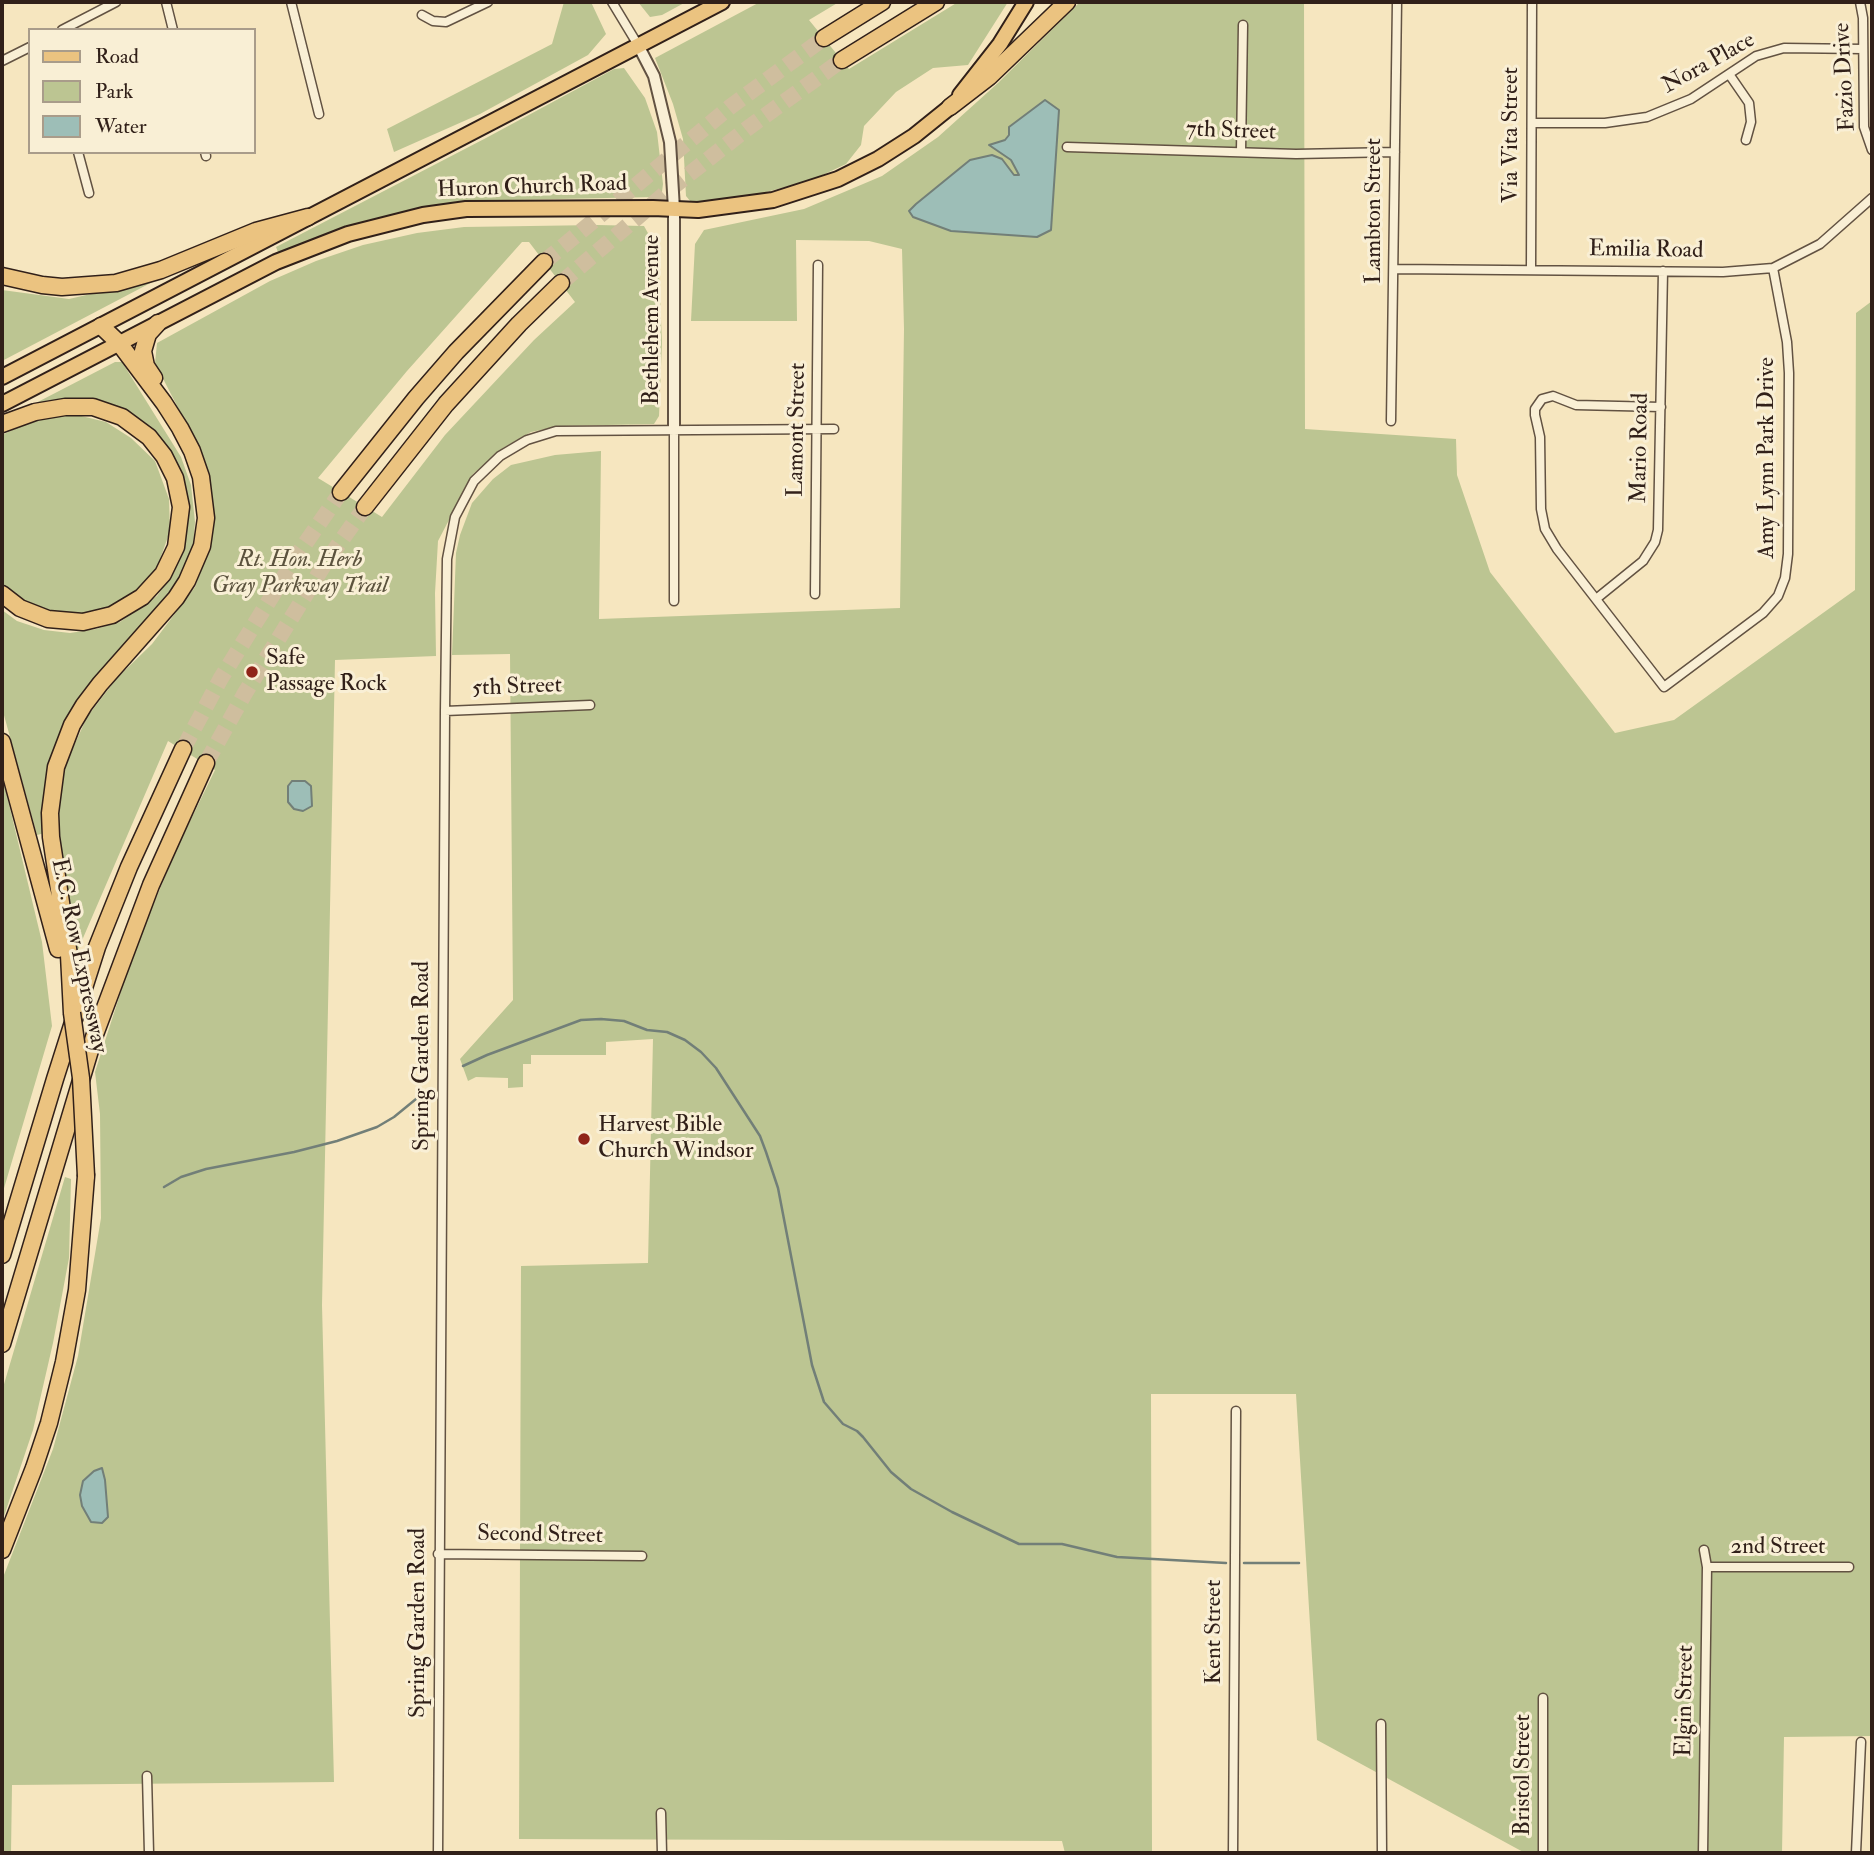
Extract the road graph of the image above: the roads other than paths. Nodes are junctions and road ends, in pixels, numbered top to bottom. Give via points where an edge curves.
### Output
1 (116, 2) edge
2 (166, 2) edge
3 (291, 2) edge
4 (488, 2) edge
5 (612, 2) edge
6 (722, 2) edge
7 (882, 2) edge
8 (936, 2) edge
9 (1026, 2) edge
10 (1066, 2) edge
11 (1397, 2) edge
12 (1532, 2) edge
13 (1860, 2) edge
14 (422, 15) dead end
15 (1243, 25) dead end
16 (66, 28) edge
17 (172, 28) edge
18 (824, 38) tunnel mouth
19 (638, 45) junction
20 (28, 48) edge
21 (1863, 49) junction
22 (842, 60) tunnel mouth
23 (2, 61) edge
24 (1729, 74) junction
25 (950, 107) junction
26 (319, 114) dead end
27 (1532, 123) junction
28 (1745, 140) dead end
29 (1066, 147) dead end
30 (1872, 150) edge
31 (1241, 151) junction
32 (1395, 152) junction
33 (79, 154) edge
34 (89, 193) dead end
35 (1872, 198) edge
36 (674, 209) junction
37 (308, 217) junction
38 (544, 262) tunnel mouth
39 (818, 265) dead end
40 (1773, 268) junction
41 (1395, 269) junction
42 (1531, 269) junction
43 (1663, 271) junction
44 (2, 276) edge
45 (561, 283) tunnel mouth
46 (158, 323) junction
47 (101, 326) junction
48 (119, 343) junction
49 (2, 377) edge
50 (164, 403) junction
51 (2, 404) edge
52 (1661, 407) junction
53 (1391, 421) dead end
54 (2, 424) edge
55 (818, 429) junction
56 (834, 429) dead end
57 (674, 430) junction
58 (341, 492) tunnel mouth
59 (365, 507) tunnel mouth
60 (2, 594) edge
61 (815, 594) dead end
62 (1596, 599) junction
63 (674, 601) dead end
64 (590, 705) dead end
65 (445, 711) junction
66 (2, 742) edge
67 (183, 748) tunnel mouth
68 (206, 763) tunnel mouth
69 (62, 943) junction
70 (2, 1255) edge
71 (2, 1344) edge
72 (1236, 1411) dead end
73 (2, 1550) edge
74 (1704, 1550) dead end
75 (438, 1554) junction
76 (642, 1556) dead end
77 (1707, 1567) junction
78 (1849, 1567) dead end
79 (1544, 1698) dead end
80 (1381, 1724) dead end
81 (1861, 1742) dead end
82 (147, 1776) dead end
83 (661, 1813) dead end
84 (149, 1853) edge
85 (438, 1853) edge
86 (662, 1853) edge
87 (1233, 1853) edge
88 (1382, 1853) edge
89 (1543, 1853) edge
90 (1703, 1853) edge
91 (1856, 1853) edge

1 - 16 street
2 - 17 street
3 - 26 street
4 - 14 street via 446,22
5 - 19 street
6 - 19 main road, Huron Church Road
7 - 18 highway
8 - 22 highway
9 - 25 main road, Huron Church Road via 1000,44
10 - 25 highway via 989,77
11 - 32 street, Lambton Street
12 - 27 street, Via Vita Street
13 - 21 street, Fazio Drive
15 - 31 street
19 - 36 street, Bethlehem Avenue via 654,76 667,121
19 - 37 main road, Huron Church Road
20 - 23 street
21 - 24 street, Nora Place via 1784,48 1756,56
21 - 30 street, Fazio Drive via 1864,127
24 - 27 street, Nora Place via 1691,99 1647,117
24 - 28 street via 1749,103 1751,122
25 - 36 main road, Huron Church Road via 887,154 827,183 752,204
27 - 42 street, Via Vita Street
29 - 31 street, 7th Street
31 - 32 street, 7th Street
32 - 41 street, Lambton Street
33 - 34 street
35 - 40 street, Emilia Road via 1821,244
36 - 46 main road, Huron Church Road via 491,208 410,218 302,251
36 - 57 street, Bethlehem Avenue
37 - 44 highway via 256,231 116,283 62,287
37 - 47 main road, Huron Church Road
38 - 58 highway via 456,352
39 - 55 street, Lamont Street
40 - 43 street, Emilia Road
40 - 62 street, Amy Lynn Park Drive via 1789,373 1788,554 1778,596 1737,634 1664,687
41 - 42 street, Emilia Road
41 - 53 street, Lambton Street
42 - 43 street, Emilia Road
43 - 52 street, Mario Road
45 - 59 highway via 446,404
46 - 48 main road, Huron Church Road
46 - 50 highway via 146,340 143,356
47 - 48 highway
47 - 49 main road, Huron Church Road
48 - 50 highway
48 - 51 main road, Huron Church Road
50 - 69 highway via 197,464 206,504 205,532 181,590 100,684 62,747 50,813
52 - 62 street, Mario Road via 1655,542 1636,569
52 - 62 street, Amy Lynn Park Drive via 1576,405 1553,397 1542,400 1535,409 1542,520 1557,549
54 - 60 highway via 65,407 93,407 122,417 149,437 164,456 181,507 176,547 163,574 142,597 111,615 83,622 48,619 20,608
55 - 56 street, Spring Garden Road
55 - 57 street, Spring Garden Road
55 - 61 street, Lamont Street
57 - 63 street, Bethlehem Avenue
57 - 65 street, Spring Garden Road via 556,431 513,447 474,481 449,540
64 - 65 street, 5th Street
65 - 75 street, Spring Garden Road
66 - 69 highway, E.C. Row Expressway
67 - 70 highway via 97,947
68 - 71 highway via 147,896 94,1037
69 - 73 highway, E.C. Row Expressway, bridge via 82,1092 86,1176 79,1277 49,1423
72 - 87 street, Kent Street
74 - 77 street, Elgin Street
75 - 76 street, Second Street
75 - 85 street, Spring Garden Road
77 - 78 street, 2nd Street
77 - 90 street, Elgin Street
79 - 89 street, Bristol Street
80 - 88 street
81 - 91 street
82 - 84 street
83 - 86 street

